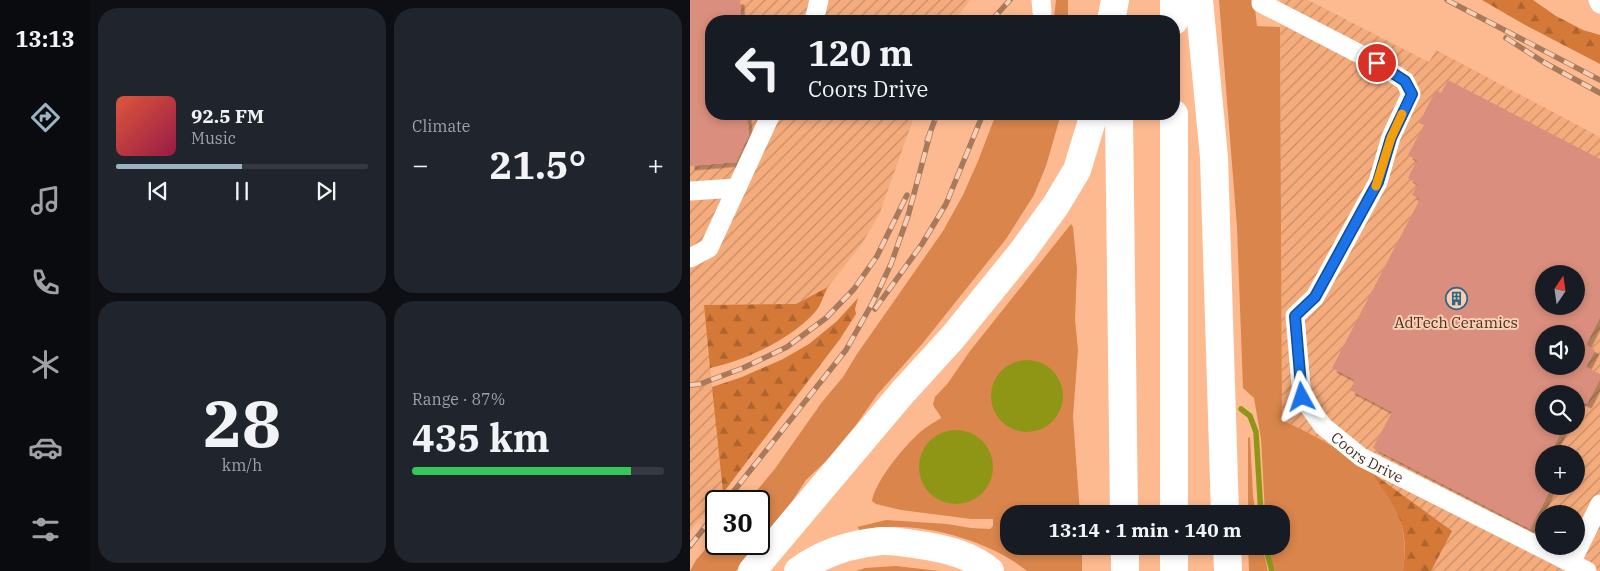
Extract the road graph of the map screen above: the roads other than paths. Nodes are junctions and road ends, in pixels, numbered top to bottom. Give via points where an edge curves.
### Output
1 (819, 0) edge
2 (1116, 0) edge
3 (1174, 0) edge
4 (1199, 0) edge
5 (1261, 0) edge
6 (1598, 0) edge
7 (1600, 4) edge
8 (815, 15) edge
9 (1112, 15) edge
10 (1117, 15) edge
11 (1174, 15) edge
12 (768, 120) edge
13 (1092, 120) edge
14 (1119, 120) edge
15 (1174, 120) edge
16 (737, 188) junction
17 (690, 191) edge
18 (690, 258) edge
19 (1600, 504) edge
20 (1124, 505) edge
21 (1174, 505) edge
22 (1225, 505) edge
23 (1594, 530) edge
24 (1125, 555) edge
25 (1174, 555) edge
26 (1227, 555) edge
27 (1579, 567) edge
28 (752, 571) edge
29 (798, 571) edge
30 (990, 571) edge
31 (1125, 571) edge
32 (1174, 571) edge
33 (1228, 571) edge

1 - 8 street
2 - 9 highway
2 - 10 highway
3 - 11 highway
4 - 22 highway via 1214,157
5 - 27 street, Coors Drive via 1261,3 1377,63 1405,81 1412,94 1391,138 1378,182 1315,297 1295,316 1302,397 1323,426 1361,457
6 - 7 street
12 - 16 street
13 - 28 highway via 1077,170 1022,252
14 - 20 highway
15 - 21 highway
16 - 17 street
16 - 18 street via 709,248
19 - 23 street
23 - 27 street
24 - 31 highway
25 - 32 highway
26 - 33 highway
29 - 30 highway via 833,551 881,541 948,550 962,554

